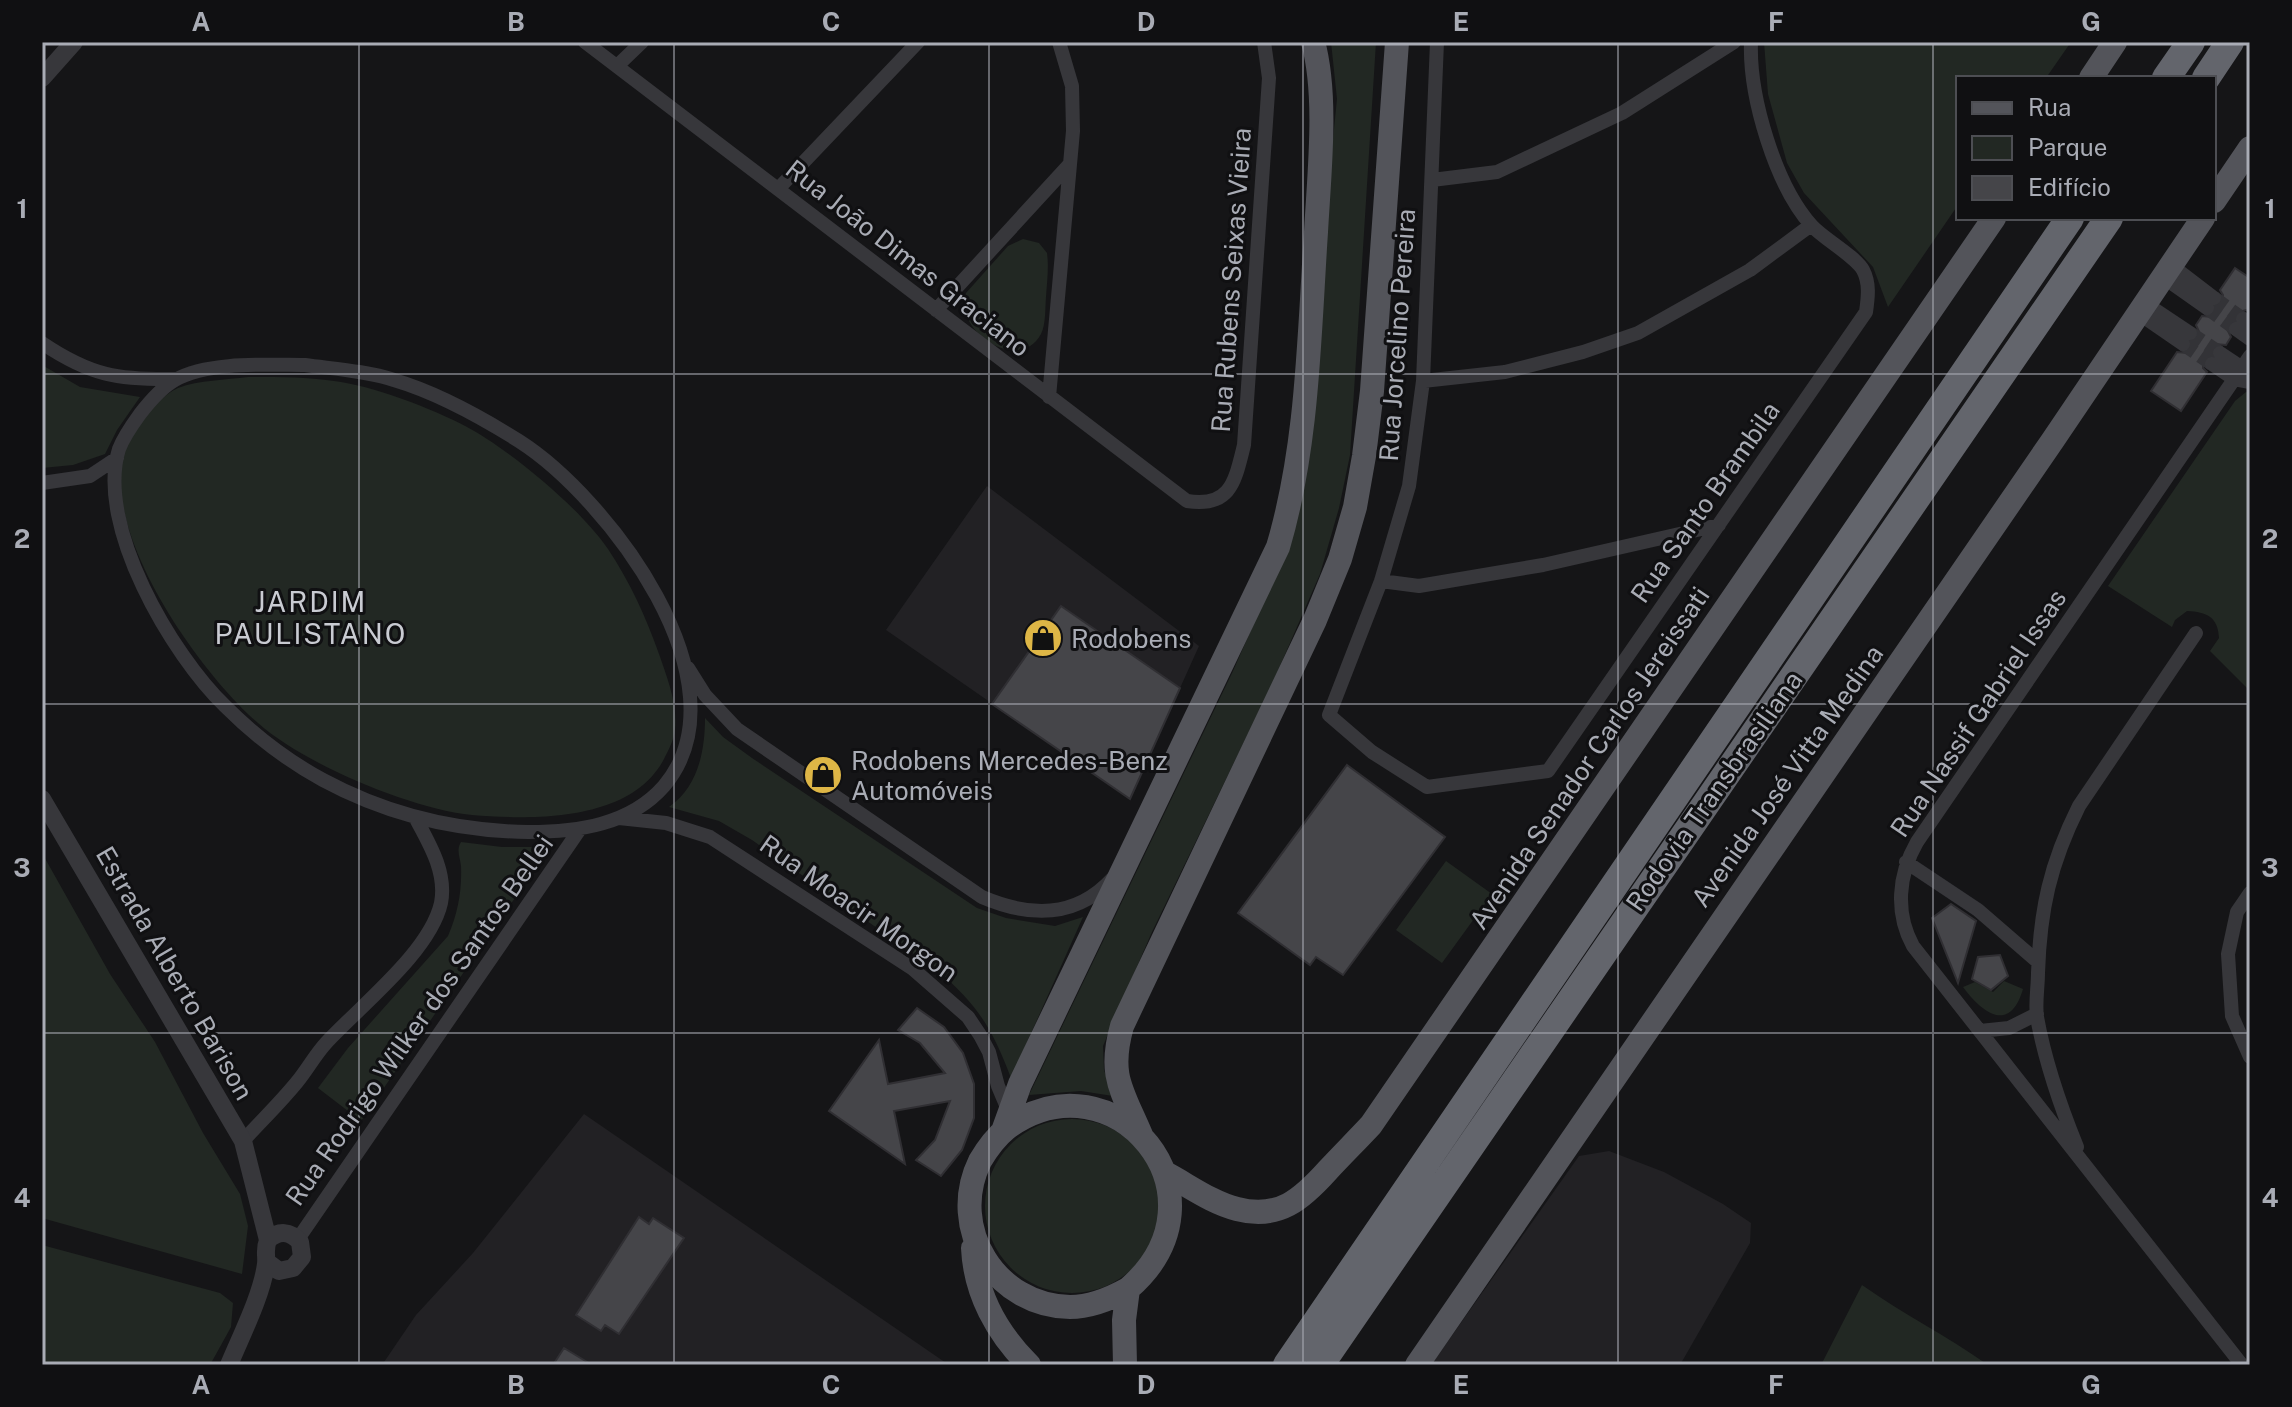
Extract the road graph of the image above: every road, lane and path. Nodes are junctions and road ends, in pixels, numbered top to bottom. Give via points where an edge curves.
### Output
1 (74, 42) edge
2 (585, 42) edge
3 (642, 42) edge
4 (918, 42) edge
5 (1059, 42) edge
6 (1264, 42) edge
7 (1313, 42) edge
8 (1397, 42) edge
9 (1437, 42) edge
10 (1734, 42) edge
11 (1751, 42) edge
12 (2115, 42) edge
13 (2191, 42) edge
14 (2230, 42) edge
15 (2236, 42) edge
16 (617, 66) junction
17 (2208, 75) edge
18 (2092, 76) edge
19 (2167, 76) edge
20 (42, 78) edge
21 (2250, 148) edge
22 (1068, 166) junction
23 (1432, 180) junction
24 (779, 188) junction
25 (2216, 198) edge
26 (1993, 220) edge
27 (2069, 220) edge
28 (2108, 220) edge
29 (2202, 220) edge
30 (1811, 225) junction
31 (2167, 271) junction
32 (2211, 303) tunnel mouth
33 (2141, 308) junction
34 (936, 310) junction
35 (2243, 324) tunnel mouth
36 (2186, 338) tunnel mouth
37 (2250, 339) edge
38 (42, 343) edge
39 (2216, 359) tunnel mouth
40 (2244, 369) edge
41 (177, 379) junction
42 (1423, 381) junction
43 (2250, 382) edge
44 (1049, 397) junction
45 (117, 458) junction
46 (42, 483) edge
47 (1205, 504) joint
48 (1719, 525) junction
49 (1381, 581) junction
50 (2196, 633) dead end
51 (686, 665) junction
52 (1329, 715) joint
53 (42, 799) edge
54 (415, 817) junction
55 (619, 818) junction
56 (580, 829) junction
57 (1906, 862) junction
58 (1124, 867) junction
59 (2250, 893) edge
60 (2038, 962) junction
61 (2037, 1014) junction
62 (1980, 1031) junction
63 (2250, 1057) edge
64 (1006, 1122) junction
65 (1141, 1135) junction
66 (243, 1141) junction
67 (2085, 1165) junction
68 (1165, 1173) junction
69 (972, 1233) junction
70 (282, 1237) junction
71 (267, 1262) junction
72 (286, 1271) junction
73 (1128, 1289) junction
74 (250, 1315) junction
75 (229, 1365) edge
76 (1029, 1365) edge
77 (1125, 1365) edge
78 (1287, 1365) edge
79 (1320, 1365) edge
80 (1417, 1365) edge
81 (2242, 1365) edge

1 - 20 street
2 - 16 street, Rua João Dimas Graciano
3 - 16 street
4 - 24 street
5 - 22 street via 1072,86
6 - 47 street, Rua Rubens Seixas Vieira via 1269,78 1244,445 1232,485 1220,499
7 - 58 main road via 1320,159 1303,412 1290,507 1278,547
8 - 65 main road via 1372,391 1355,507 1315,620 1122,1026 1115,1053 1117,1080
9 - 23 street, Rua Jorcelino Pereira
10 - 23 street via 1622,113 1497,172
11 - 30 street, Rua Santo Brambila via 1756,94 1777,167
12 - 18 main road
13 - 19 highway
14 - 17 highway
15 - 17 highway
16 - 24 street, Rua João Dimas Graciano
21 - 25 main road
22 - 34 street
22 - 44 street
23 - 42 street, Rua Jorcelino Pereira
24 - 34 street, Rua João Dimas Graciano
26 - 68 main road, Avenida Senador Carlos Jereissati via 1371,1125 1314,1187 1278,1209 1237,1209
27 - 78 highway, Rodovia Transbrasiliana
28 - 79 highway, Rodovia Transbrasiliana
29 - 31 main road, Avenida José Vitta Medina
30 - 42 street via 1750,270 1638,333 1505,372
30 - 48 street, Rua Santo Brambila via 1863,269 1869,292 1866,312
31 - 32 street
31 - 33 main road, Avenida José Vitta Medina
33 - 36 street
33 - 80 main road, Avenida José Vitta Medina
34 - 44 street, Rua João Dimas Graciano
35 - 37 street
38 - 41 street via 113,377
39 - 40 street
40 - 43 street
40 - 57 street, Rua Nassif Gabriel Issas
41 - 45 street via 151,399
41 - 51 street via 252,366 319,367 393,379 477,416 523,443 561,475 620,537 647,578
42 - 49 street, Rua Jorcelino Pereira via 1409,486
44 - 47 street, Rua João Dimas Graciano via 1187,501
45 - 46 street via 90,476
45 - 54 street via 117,503 132,561 169,637 196,673 224,705 288,758 323,780
48 - 49 street via 1543,565 1419,586
48 - 52 street, Rua Santo Brambila via 1548,771 1427,787 1372,752
49 - 52 street, Rua Jorcelino Pereira
50 - 60 street via 2067,829 2043,902
51 - 55 street via 688,733 680,759 654,797
51 - 58 street via 737,729 982,897 1007,908 1073,908
53 - 66 street, Estrada Alberto Barison
54 - 56 street via 506,831
54 - 66 street via 441,878 435,921 417,949 323,1046
55 - 56 street
55 - 64 street, Rua Moacir Morgon via 666,823 710,837 913,969 968,1017 980,1035
56 - 70 street, Rua Rodrigo Wilker dos Santos Bellei
57 - 60 street via 1978,910
57 - 62 street, Rua Nassif Gabriel Issas via 1900,898 1905,931
58 - 64 main road
59 - 63 street via 2237,912 2228,954 2232,1016
60 - 61 street
61 - 62 street via 2009,1028
61 - 67 street via 2057,1097
62 - 67 street, Rua Nassif Gabriel Issas
64 - 65 main road via 1041,1110 1083,1107 1104,1112
64 - 69 main road via 974,1173 969,1201
65 - 68 main road
66 - 70 street, Estrada Alberto Barison
67 - 81 street, Rua Nassif Gabriel Issas
68 - 73 main road via 1170,1194 1166,1237 1157,1257
69 - 73 main road via 996,1274 1035,1301 1083,1306
69 - 76 main road via 974,1269 987,1309
70 - 71 street via 265,1247
70 - 72 street via 303,1249 299,1264
71 - 72 street
71 - 74 street
72 - 74 street
73 - 77 main road
74 - 75 street

